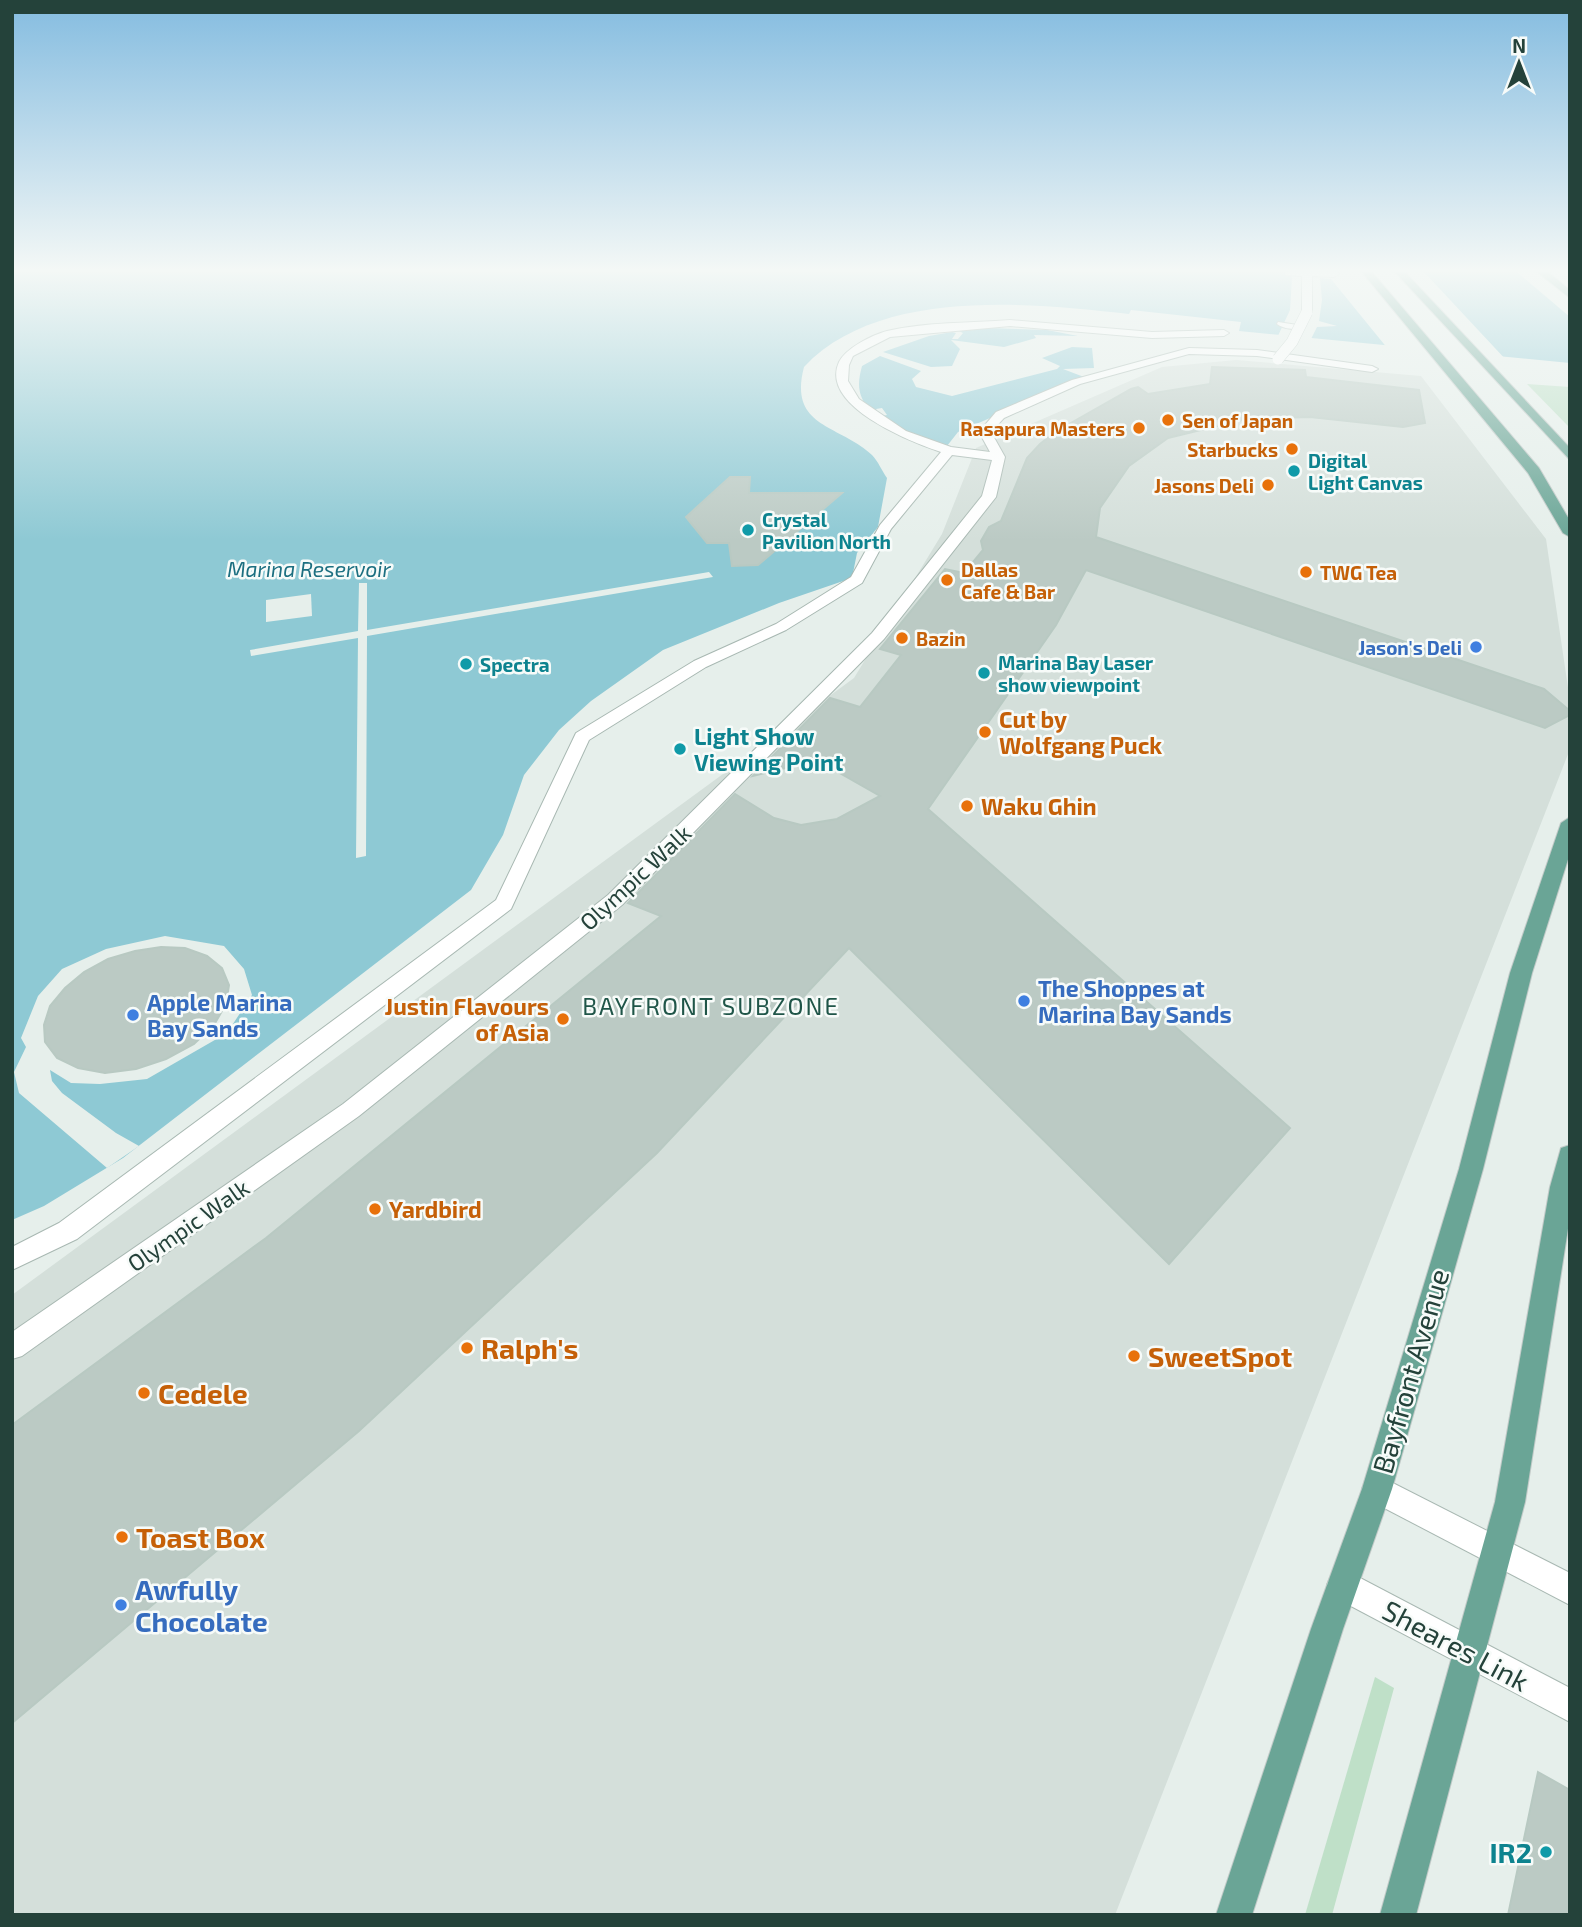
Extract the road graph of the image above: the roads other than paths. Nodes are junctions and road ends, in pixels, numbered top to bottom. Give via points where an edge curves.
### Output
1 (845, 362) edge
2 (1151, 362) edge
3 (1316, 362) edge
4 (1443, 362) edge
5 (1484, 362) edge
6 (1373, 369) dead end
7 (949, 451) junction
8 (1570, 456) edge
9 (999, 457) junction
10 (1570, 533) edge
11 (1570, 823) edge
12 (1570, 1155) edge
13 (12, 1259) edge
14 (12, 1347) edge
15 (1377, 1489) junction
16 (1499, 1553) junction
17 (1343, 1585) junction
18 (1570, 1590) edge
19 (1470, 1654) junction
20 (1570, 1706) edge
21 (1234, 1915) edge
22 (1398, 1915) edge

1 - 7 street via 842,380 854,401 902,434
2 - 9 street via 1076,382 1000,415 985,432
3 - 6 street
4 - 10 main road via 1522,456
5 - 8 main road
7 - 9 street
7 - 13 street via 885,528 856,580 781,627 700,664 582,737 505,904 68,1231
9 - 14 street, Olympic Walk via 989,497 878,636 615,900 351,1110
11 - 15 main road, Bayfront Avenue via 1521,974 1471,1169
12 - 16 main road
15 - 16 street
15 - 17 main road, Bayfront Avenue
16 - 18 street
16 - 19 main road
17 - 19 street, Sheares Link
17 - 21 main road, Bayfront Avenue
19 - 20 street, Sheares Link
19 - 22 main road

